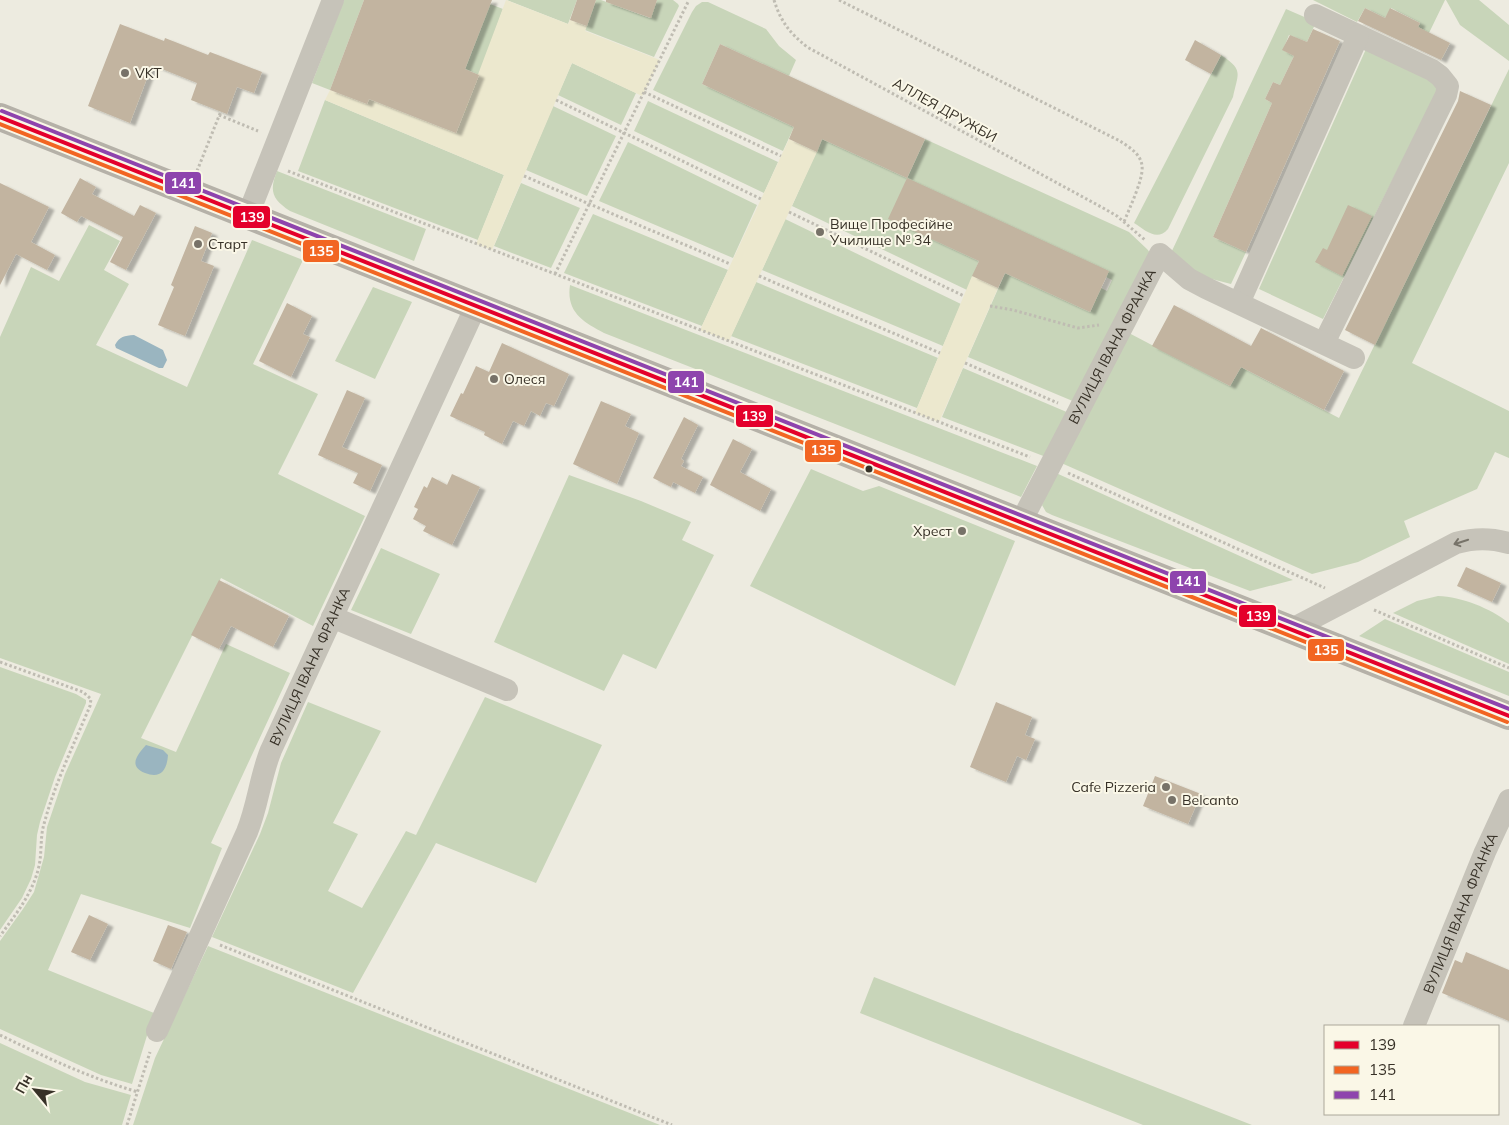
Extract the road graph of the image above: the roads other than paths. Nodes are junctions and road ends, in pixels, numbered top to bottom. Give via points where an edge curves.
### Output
1 (333, 0) edge
2 (1315, 15) dead end
3 (1358, 36) junction
4 (0, 116) edge
5 (248, 215) junction
6 (1239, 304) junction
7 (476, 306) junction
8 (1324, 343) junction
9 (1354, 358) dead end
10 (1021, 522) junction
11 (1509, 543) edge
12 (332, 617) junction
13 (1292, 629) junction
14 (507, 690) dead end
15 (1509, 716) edge
16 (1509, 800) edge
17 (1414, 1025) edge
18 (157, 1031) road end

1 - 5 street
2 - 3 street
3 - 6 street
3 - 8 street via 1432,70 1448,86
4 - 5 main road
5 - 7 main road
6 - 8 street, ВУЛИЦЯ ІВАНА ФРАНКА
6 - 10 street, ВУЛИЦЯ ІВАНА ФРАНКА via 1189,279 1160,254
7 - 10 main road
7 - 12 street, ВУЛИЦЯ ІВАНА ФРАНКА
8 - 9 street, ВУЛИЦЯ ІВАНА ФРАНКА
10 - 13 main road
11 -> 13 street via 1483,538 1456,544
12 - 14 street
12 - 18 street, ВУЛИЦЯ ІВАНА ФРАНКА via 271,750 254,815
13 - 15 main road
16 - 17 street, ВУЛИЦЯ ІВАНА ФРАНКА

